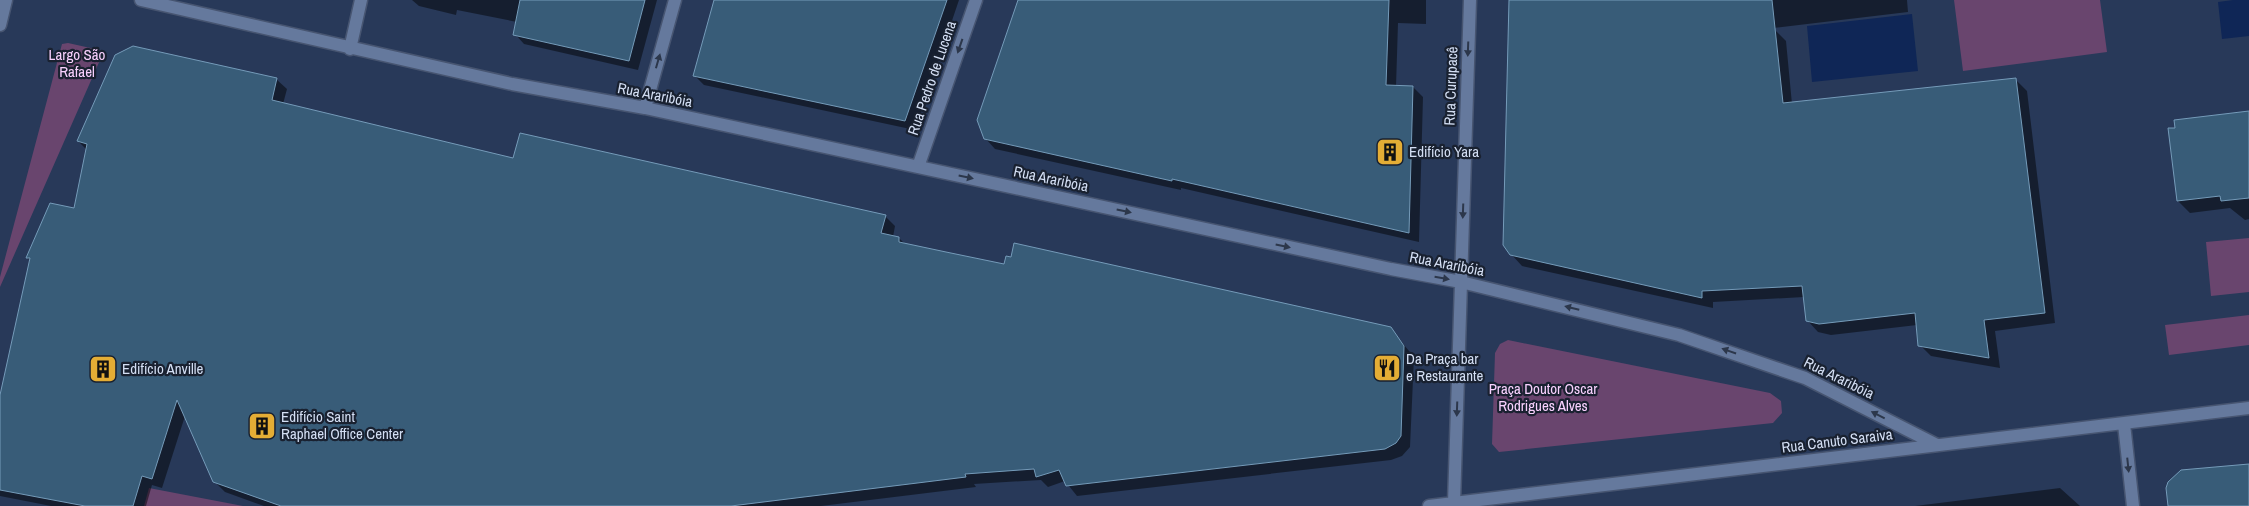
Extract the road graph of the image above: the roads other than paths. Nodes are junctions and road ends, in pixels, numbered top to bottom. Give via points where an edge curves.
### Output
1 (6, 0) edge
2 (141, 0) edge
3 (361, 0) edge
4 (675, 0) edge
5 (976, 0) edge
6 (1470, 0) edge
7 (0, 26) edge
8 (350, 49) junction
9 (645, 108) junction
10 (918, 167) junction
11 (1461, 282) junction
12 (2249, 408) edge
13 (2124, 424) junction
14 (1936, 445) junction
15 (1454, 503) junction
16 (1429, 506) edge
17 (2133, 506) edge

1 - 7 street
2 - 8 street, Rua Araribóia
3 - 8 street
9 -> 4 street
5 -> 10 street, Rua Pedro de Lucena
6 -> 11 street, Rua Curupacê
8 - 9 street, Rua Araribóia via 512,84
9 - 10 street, Rua Araribóia
10 -> 11 street, Rua Araribóia
14 -> 11 street, Rua Araribóia via 1806,378 1744,356 1679,334
11 -> 15 street, Rua Curupacê
12 - 13 street, Rua Canuto Saraiva
13 - 14 street, Rua Canuto Saraiva
13 -> 17 street
14 - 15 street, Rua Canuto Saraiva
15 - 16 street, Rua Canuto Saraiva

